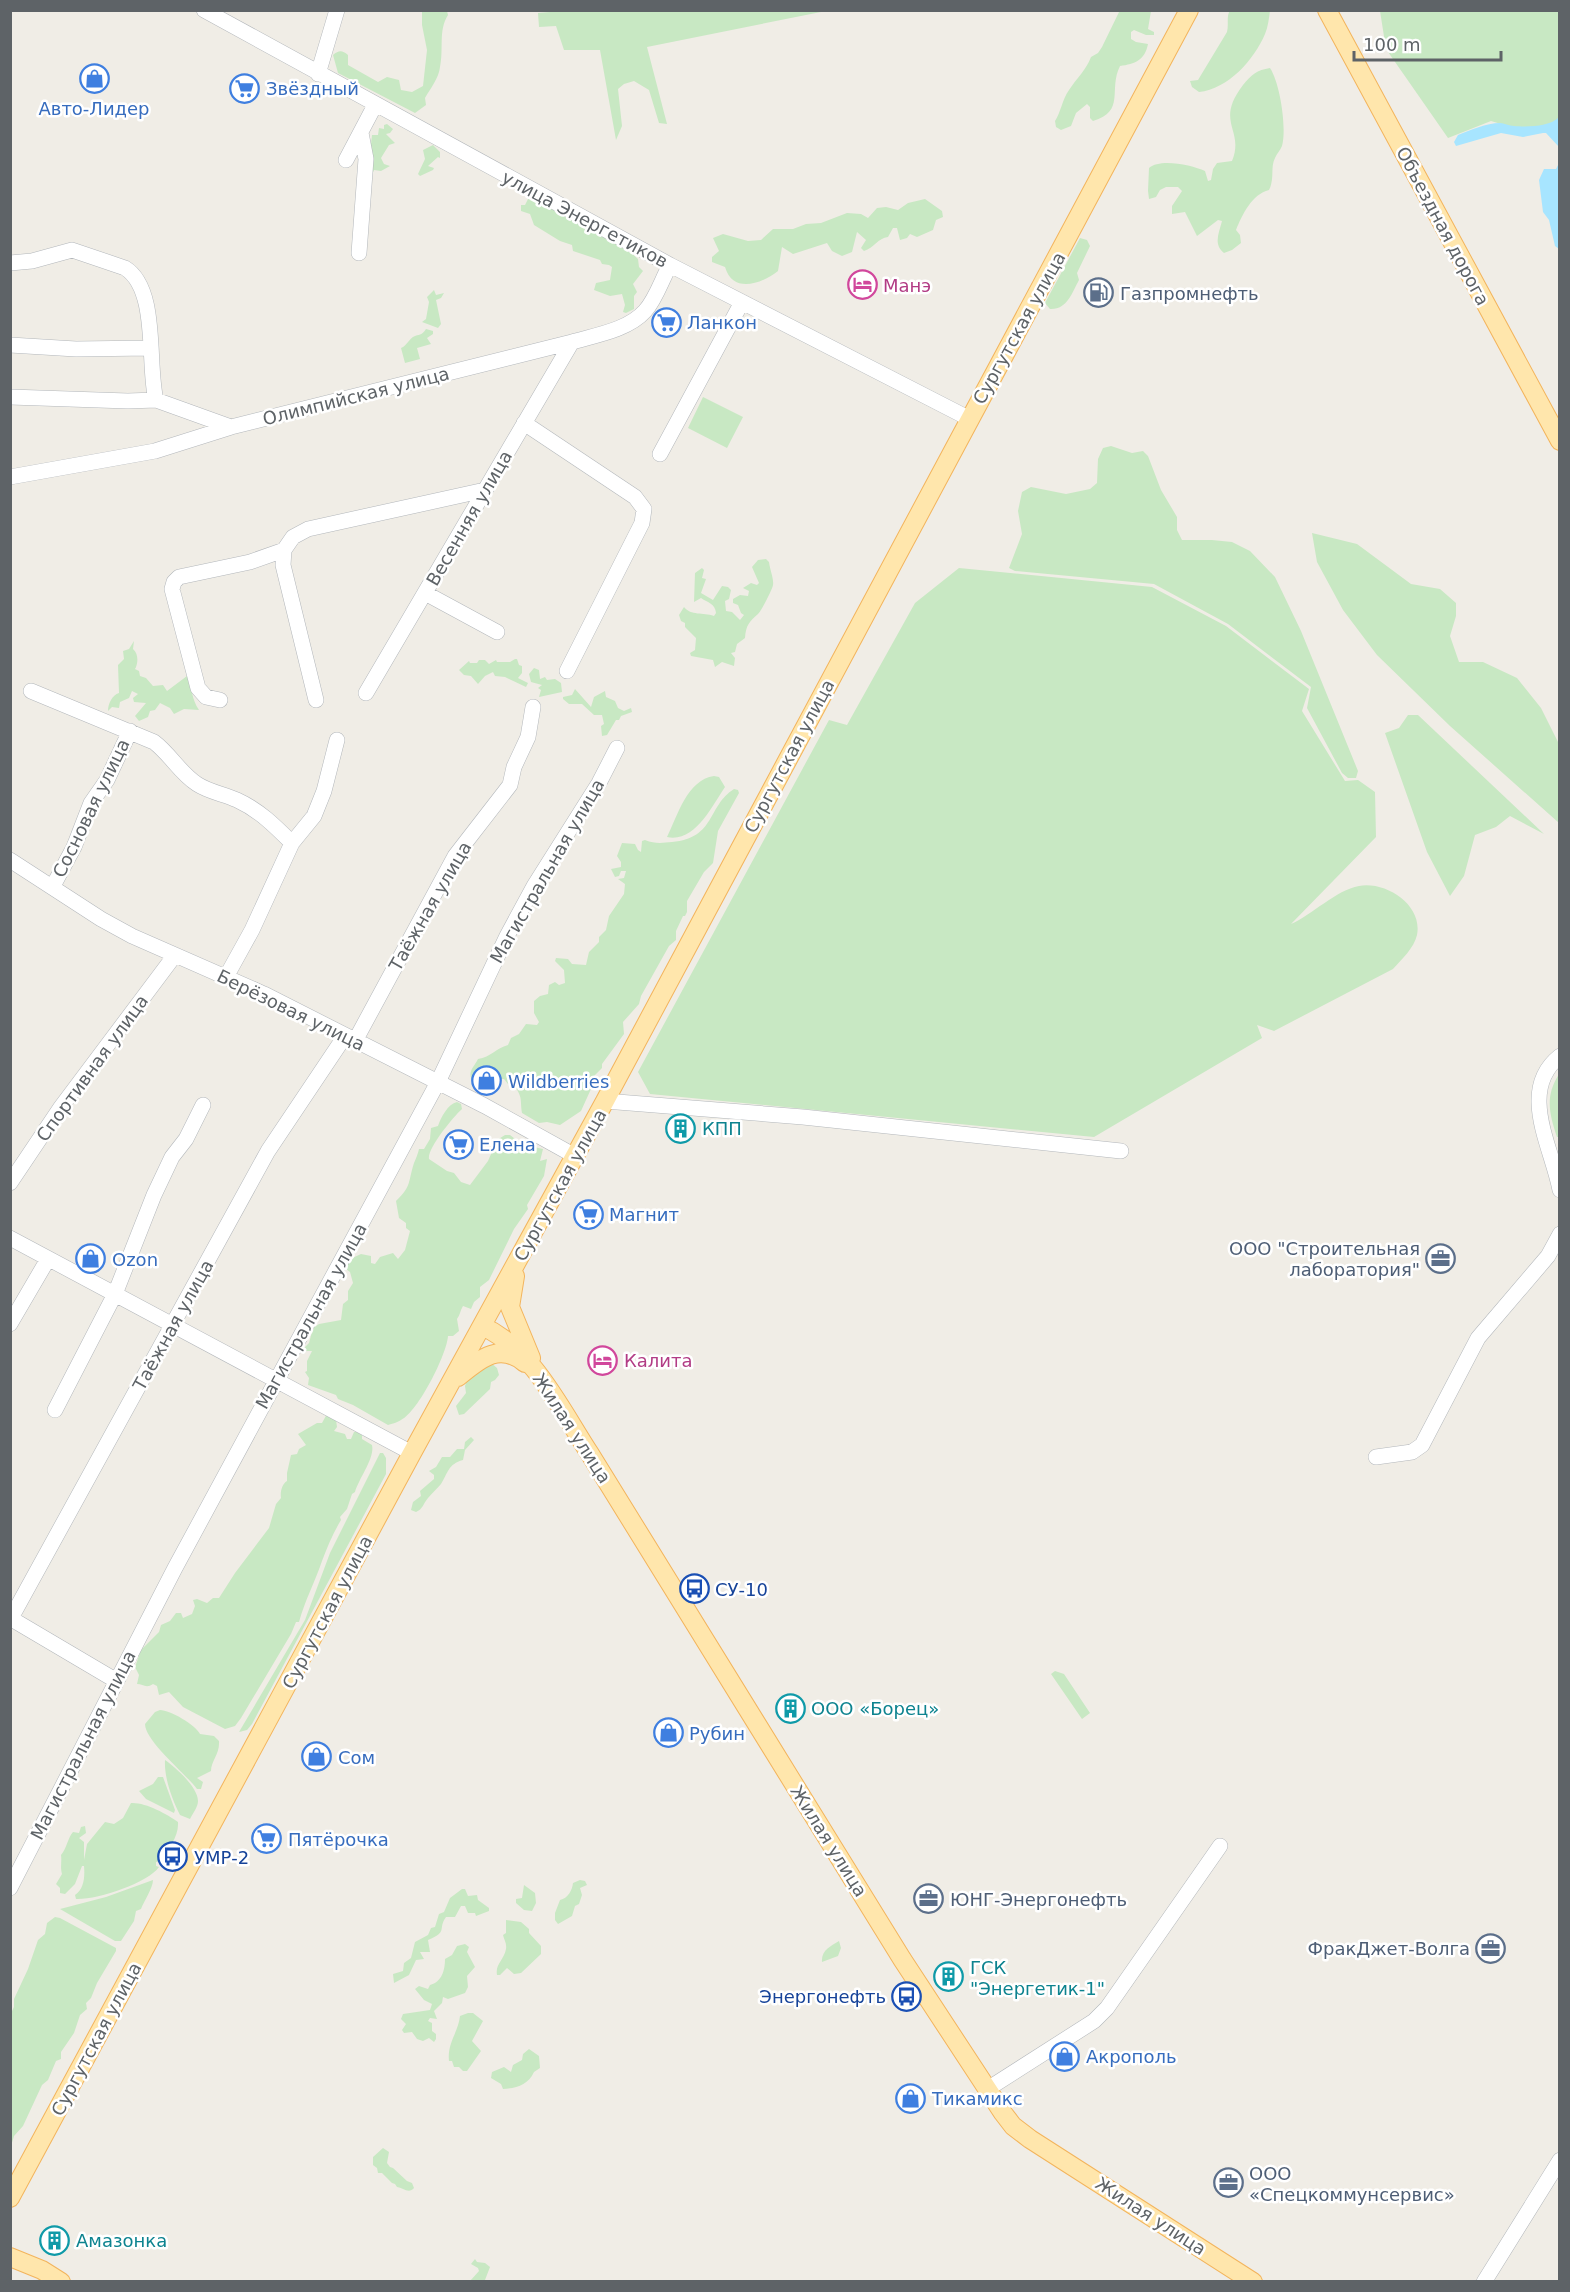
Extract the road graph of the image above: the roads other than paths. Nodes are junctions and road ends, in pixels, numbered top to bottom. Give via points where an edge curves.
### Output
1 (204, 10) edge
2 (337, 10) edge
3 (1190, 10) edge
4 (1327, 10) edge
5 (318, 74) junction
6 (375, 105) junction
7 (361, 133) junction
8 (346, 160) dead end
9 (359, 252) dead end
10 (10, 263) edge
11 (670, 265) junction
12 (742, 302) junction
13 (572, 342) junction
14 (10, 345) edge
15 (150, 348) junction
16 (10, 397) edge
17 (156, 400) junction
18 (970, 419) junction
19 (525, 423) junction
20 (231, 426) junction
21 (1560, 441) edge
22 (660, 454) dead end
23 (10, 477) edge
24 (485, 490) junction
25 (284, 550) junction
26 (425, 593) junction
27 (497, 632) dead end
28 (567, 671) dead end
29 (31, 691) dead end
30 (366, 693) dead end
31 (220, 700) dead end
32 (316, 700) dead end
33 (533, 707) dead end
34 (130, 731) junction
35 (338, 740) dead end
36 (616, 748) dead end
37 (292, 843) junction
38 (10, 860) edge
39 (52, 886) junction
40 (176, 955) junction
41 (226, 977) junction
42 (350, 1039) junction
43 (1560, 1056) edge
44 (438, 1082) junction
45 (605, 1101) junction
46 (203, 1106) dead end
47 (1121, 1151) dead end
48 (575, 1156) junction
49 (10, 1183) edge
50 (1560, 1190) edge
51 (1560, 1234) edge
52 (10, 1238) edge
53 (520, 1258) junction
54 (48, 1259) junction
55 (114, 1294) junction
56 (10, 1324) edge
57 (174, 1325) junction
58 (482, 1326) junction
59 (537, 1374) junction
60 (277, 1381) junction
61 (449, 1386) junction
62 (54, 1410) dead end
63 (412, 1453) junction
64 (1376, 1457) dead end
65 (11, 1619) edge
66 (115, 1680) junction
67 (1220, 1846) dead end
68 (10, 1888) edge
69 (986, 2090) junction
70 (1560, 2160) edge
71 (10, 2198) edge
72 (10, 2257) edge
73 (61, 2282) edge
74 (1253, 2282) edge
75 (1484, 2282) edge

1 - 5 street, улица Энергетиков
2 - 5 street
3 - 18 main road, Сургутская улица
4 - 21 main road, Объездная дорога
5 - 6 street, улица Энергетиков
6 - 7 street
6 - 11 street, улица Энергетиков
7 - 8 street
7 - 9 street via 366,159
10 - 15 street via 72,250 125,268 138,280 146,306
11 - 12 street, улица Энергетиков
11 - 13 street, Олимпийская улица via 646,310 634,320
12 - 18 street, улица Энергетиков
12 - 22 street
13 - 19 street, Весенняя улица
13 - 20 street, Олимпийская улица
14 - 15 street
15 - 17 street
16 - 17 street
17 - 20 street
18 - 45 main road, Сургутская улица
19 - 24 street, Весенняя улица
19 - 28 street via 635,497 644,509 642,523
20 - 23 street, Олимпийская улица via 154,451
24 - 25 street via 308,529 293,537
24 - 26 street, Весенняя улица
25 - 31 street via 250,562 179,577 174,582 172,589 198,688 206,697
25 - 32 street via 283,565
26 - 27 street
26 - 30 street, Весенняя улица
29 - 34 street
33 - 42 street, Таёжная улица via 528,737 510,785 455,856
34 - 37 street via 165,751 198,785 234,798 266,817
34 - 39 street, Сосновая улица
35 - 37 street via 314,816
36 - 44 street, Магистральная улица via 507,936
37 - 41 street
38 - 39 street, Берёзовая улица
39 - 40 street, Берёзовая улица via 101,919
40 - 41 street, Берёзовая улица
40 - 49 street, Спортивная улица via 61,1107
41 - 42 street, Берёзовая улица
42 - 44 street, Берёзовая улица
42 - 57 street, Таёжная улица via 268,1151
43 - 50 street via 1544,1072 1539,1091 1541,1118
44 - 48 street, Берёзовая улица
44 - 60 street, Магистральная улица
45 - 47 street via 802,1117
45 - 48 main road, Сургутская улица
46 - 55 street via 154,1195
48 - 53 main road, Сургутская улица
51 - 64 street via 1548,1256 1478,1338 1422,1445 1412,1452
52 - 54 street
53 - 58 main road, Сургутская улица
53 - 59 main road via 510,1306
54 - 55 street
54 - 56 street
55 - 57 street
55 - 62 street
57 - 60 street
57 - 65 street, Таёжная улица
58 - 59 main road, Жилая улица via 509,1341
58 - 61 main road, Сургутская улица
59 - 61 main road via 517,1356 497,1353 476,1362
59 - 69 main road, Жилая улица
60 - 63 street
60 - 66 street, Магистральная улица
61 - 63 main road, Сургутская улица
63 - 71 main road, Сургутская улица
65 - 66 street
66 - 68 street, Магистральная улица
67 - 69 street via 1107,2008 1094,2021
69 - 74 main road, Жилая улица via 1013,2126 1030,2139
70 - 75 street
72 - 73 main road

